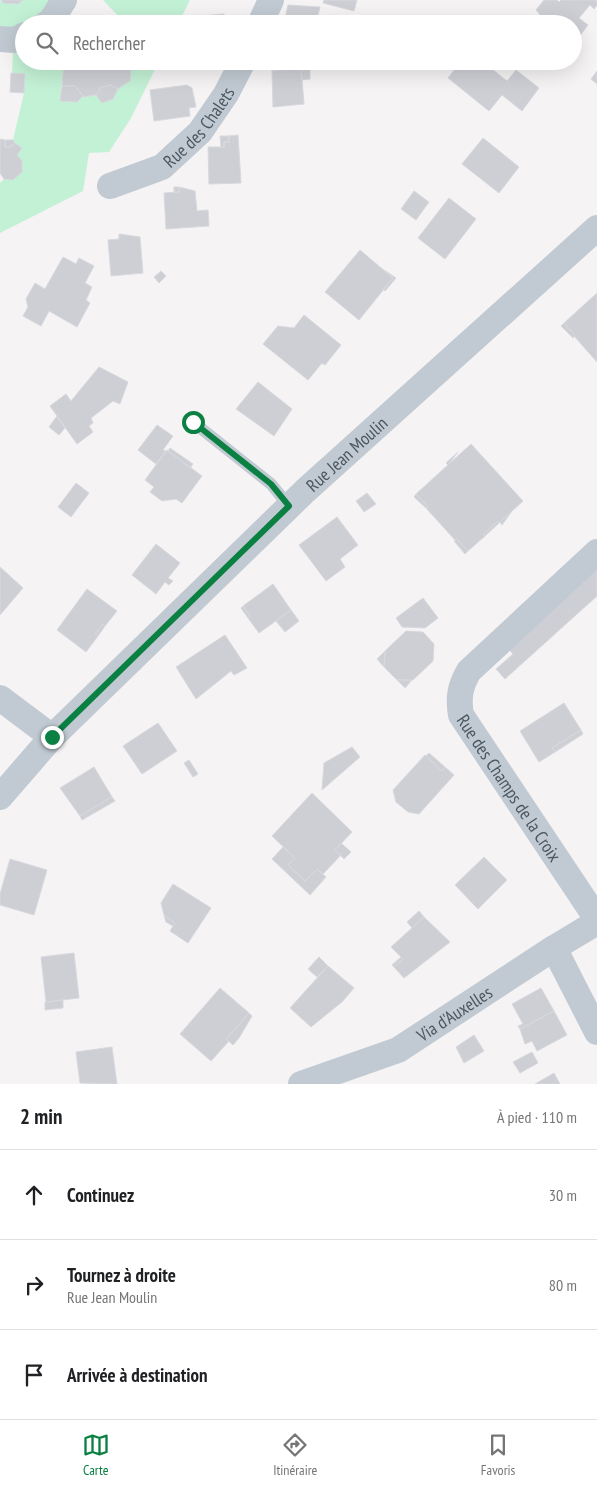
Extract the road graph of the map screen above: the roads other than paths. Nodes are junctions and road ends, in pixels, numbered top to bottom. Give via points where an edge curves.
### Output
1 (64, 0) edge
2 (271, 0) edge
3 (55, 15) edge
4 (264, 15) edge
5 (0, 39) edge
6 (15, 40) edge
7 (238, 70) edge
8 (110, 186) dead end
9 (597, 228) edge
10 (193, 422) dead end
11 (289, 506) junction
12 (597, 552) edge
13 (0, 698) edge
14 (52, 737) junction
15 (0, 797) edge
16 (597, 921) edge
17 (554, 948) junction
18 (597, 1032) edge
19 (301, 1084) edge

1 - 3 street
2 - 4 street
5 - 6 street
7 - 8 street, Rue des Chalets via 200,132 162,167
9 - 11 street, Rue Jean Moulin
10 - 11 lane via 271,484
11 - 14 street, Rue Jean Moulin
12 - 16 street, Rue des Champs de la Croix via 469,671 463,681 459,704 466,722
13 - 14 street
14 - 15 street, Rue Jean Moulin
16 - 17 street, Via d'Auxelles
17 - 18 street
17 - 19 street, Via d'Auxelles via 398,1050

